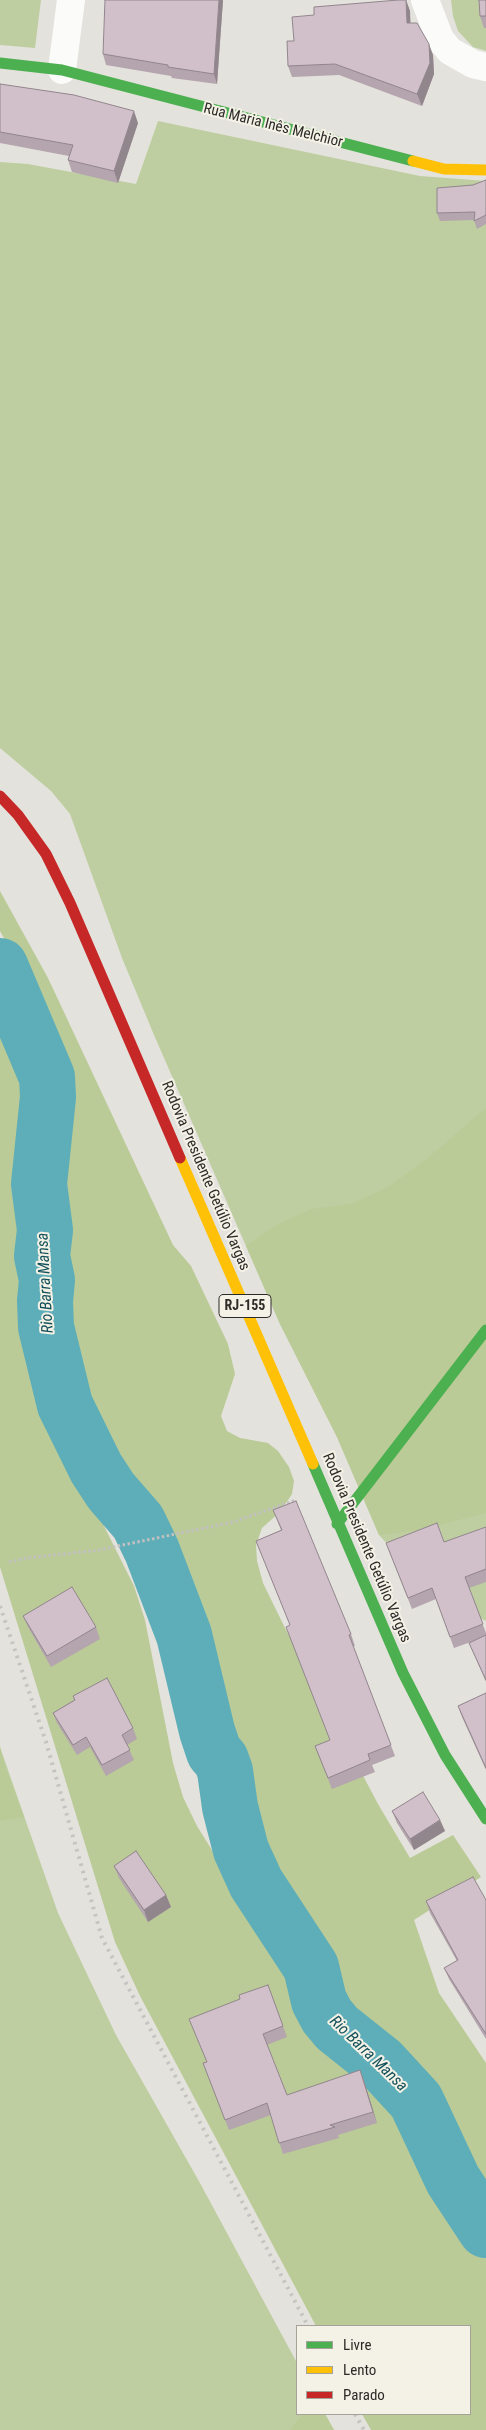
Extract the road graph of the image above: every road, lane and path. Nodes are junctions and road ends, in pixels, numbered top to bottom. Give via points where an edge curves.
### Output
1 (71, 0) edge
2 (426, 0) edge
3 (0, 63) edge
4 (486, 66) edge
5 (62, 70) junction
6 (486, 170) edge
7 (0, 796) edge
8 (486, 1330) edge
9 (324, 1491) junction
10 (337, 1524) junction
11 (9, 1562) dead end
12 (486, 1820) edge

1 - 5 street
2 - 4 street via 440,40 450,51 467,61
3 - 5 main road, Rua Maria Inês Melchior
5 - 6 main road, Rua Maria Inês Melchior via 444,169
7 - 9 main road, Rodovia Presidente Getúlio Vargas / RJ-155 via 46,854 70,903
8 - 10 main road
9 - 10 main road, Rodovia Presidente Getúlio Vargas / RJ-155
9 - 11 path via 233,1522 98,1550
10 - 12 main road, Rodovia Presidente Getúlio Vargas / RJ-155 via 445,1755

